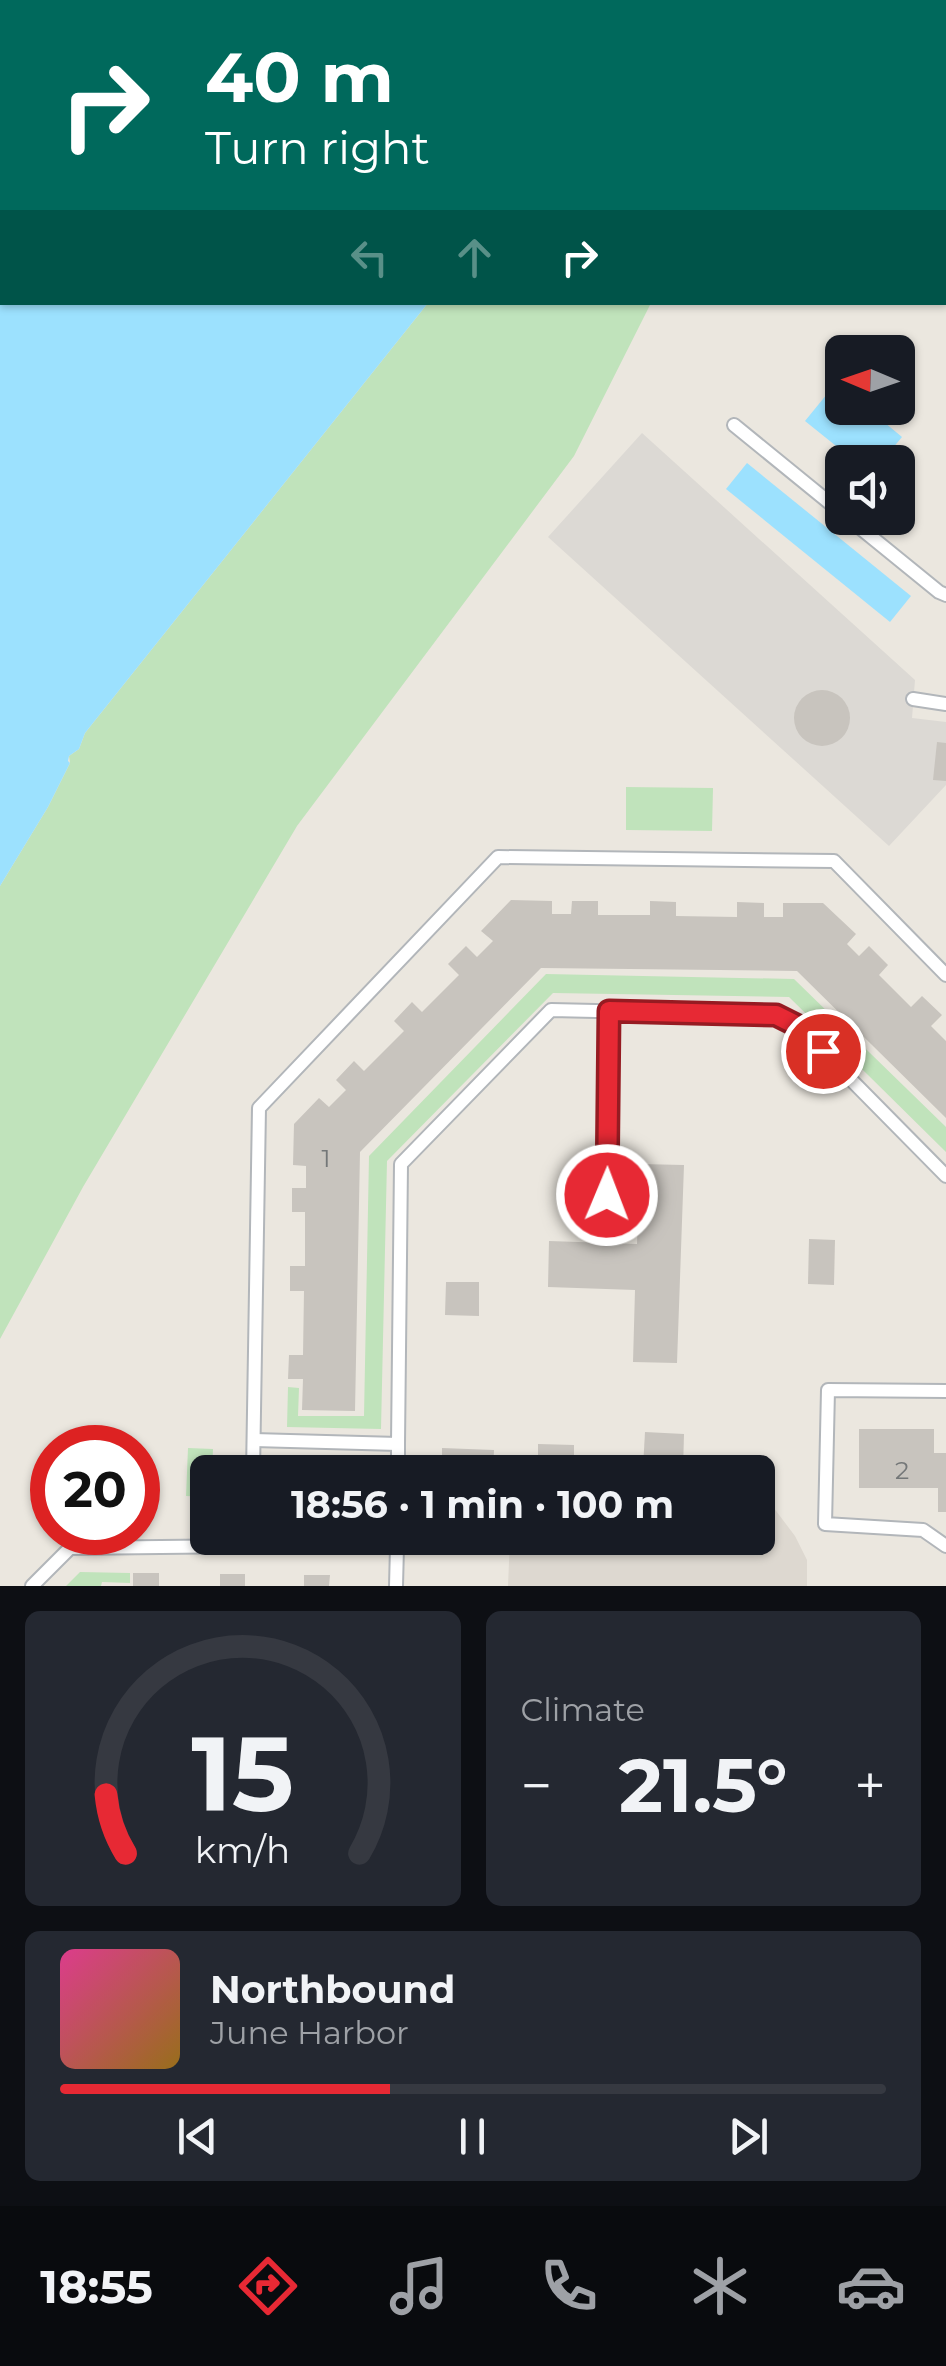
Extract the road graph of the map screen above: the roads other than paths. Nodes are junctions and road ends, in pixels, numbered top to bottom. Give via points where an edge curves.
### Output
1 (734, 425) dead end
2 (825, 499) edge
3 (869, 535) edge
4 (946, 594) edge
5 (913, 700) dead end
6 (946, 704) edge
7 (946, 975) edge
8 (609, 1011) junction
9 (946, 1176) edge
10 (607, 1195) dead end
11 (946, 1391) edge
12 (254, 1440) junction
13 (398, 1444) junction
14 (254, 1455) edge
15 (398, 1455) edge
16 (190, 1544) edge
17 (946, 1546) edge
18 (397, 1555) edge
19 (32, 1586) edge
20 (396, 1586) edge

1 - 2 lane
3 - 4 lane
5 - 6 lane
7 - 12 lane via 834,861 498,856 259,1108
8 - 9 lane via 776,1015 798,1026
8 - 10 lane
8 - 13 lane via 551,1010 401,1164
11 - 17 lane via 828,1390 825,1524 923,1530
12 - 13 lane
12 - 14 lane
13 - 15 lane
16 - 19 lane via 70,1548
18 - 20 lane

